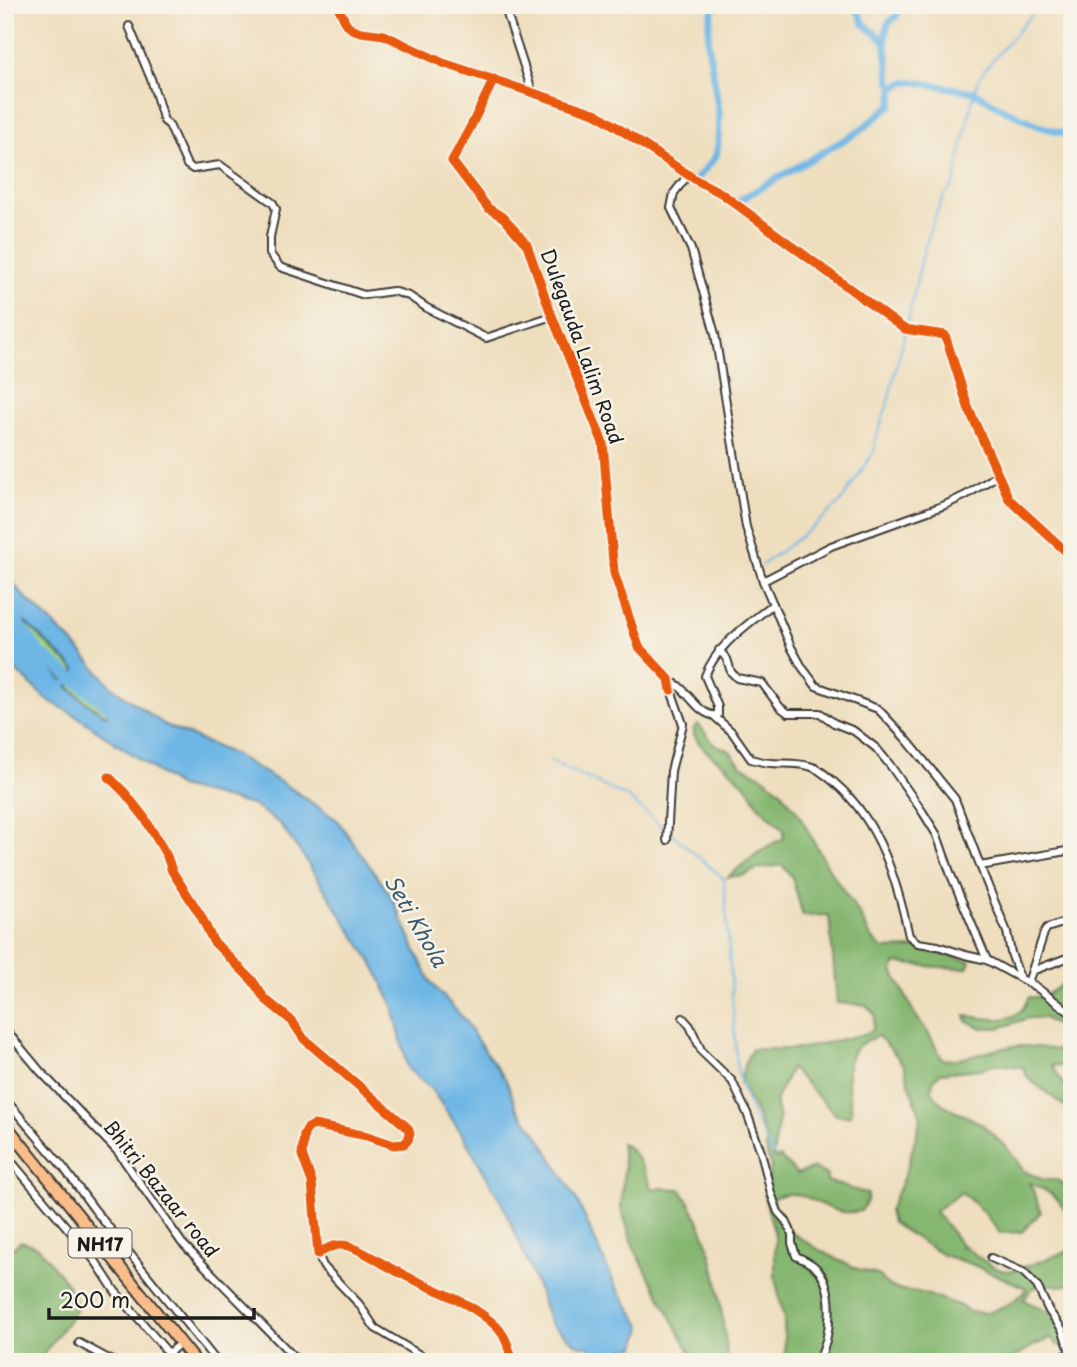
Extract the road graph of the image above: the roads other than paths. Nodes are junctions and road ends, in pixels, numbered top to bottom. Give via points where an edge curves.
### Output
1 (337, 5) edge
2 (504, 5) edge
3 (129, 26) dead end
4 (494, 79) junction
5 (533, 94) junction
6 (688, 175) junction
7 (552, 316) junction
8 (998, 475) junction
9 (1072, 557) edge
10 (764, 581) junction
11 (773, 604) junction
12 (719, 650) junction
13 (671, 690) junction
14 (714, 716) junction
15 (109, 777) dead end
16 (667, 840) dead end
17 (1072, 850) edge
18 (980, 866) junction
19 (1072, 920) edge
20 (1072, 956) edge
21 (987, 960) junction
22 (1031, 971) junction
23 (1020, 978) junction
24 (1028, 983) junction
25 (1072, 1014) edge
26 (684, 1017) dead end
27 (5, 1029) edge
28 (5, 1099) edge
29 (5, 1124) edge
30 (5, 1154) edge
31 (318, 1254) junction
32 (991, 1258) dead end
33 (79, 1343) dead end
34 (180, 1343) junction
35 (168, 1353) junction
36 (1071, 1353) edge
37 (114, 1362) edge
38 (159, 1362) edge
39 (176, 1362) edge
40 (196, 1362) edge
41 (217, 1362) edge
42 (299, 1362) edge
43 (426, 1362) edge
44 (512, 1362) edge
45 (818, 1362) edge
46 (1049, 1362) edge

1 - 4 street via 352,29 384,35 443,63
2 - 5 street
3 - 7 street via 164,121 187,165 193,169 220,165 273,203 270,254 280,267 364,295 393,291 409,296 486,338
4 - 5 street
4 - 7 street, Dulegauda Lalim Road via 452,161 488,208 504,218 527,245
5 - 6 street via 597,114
6 - 8 street via 721,193 904,329 945,335 968,407
6 - 10 street via 674,193 671,208 691,249 715,334 746,527
7 - 13 street, Dulegauda Lalim Road via 603,443 614,573 639,647 669,679
8 - 9 street via 1009,499
8 - 10 street via 966,495 831,546
10 - 11 street
11 - 12 street
11 - 18 street via 791,647 816,686 878,709 955,799
12 - 14 street via 705,676 718,707
12 - 21 street via 737,678 762,683 788,713 820,713 876,748 937,835
13 - 14 street via 676,684 705,713
13 - 16 street via 682,724 671,771
14 - 21 street via 751,759 812,766 850,796 883,849 909,936 918,943
15 - 31 street via 144,817 213,941 304,1039 408,1128 408,1140 394,1145 314,1125 308,1128 302,1155 312,1182
17 - 18 street
18 - 23 street
19 - 22 street via 1047,928
20 - 22 street
21 - 23 street
22 - 24 street
23 - 24 street
24 - 25 street
26 - 45 street via 702,1052 732,1082 747,1114 796,1256 813,1265 828,1287 830,1322
27 - 42 street, Bhitri Bazaar road via 118,1152 182,1243
28 - 41 street
29 - 34 highway, NH17
30 - 35 street
31 - 43 street via 375,1328
31 - 44 street via 330,1246 348,1246 463,1302 504,1335
32 - 36 street via 1023,1272 1037,1286
33 - 37 street
34 - 35 street
34 - 40 highway, NH17
35 - 38 street
35 - 39 street
36 - 46 street

